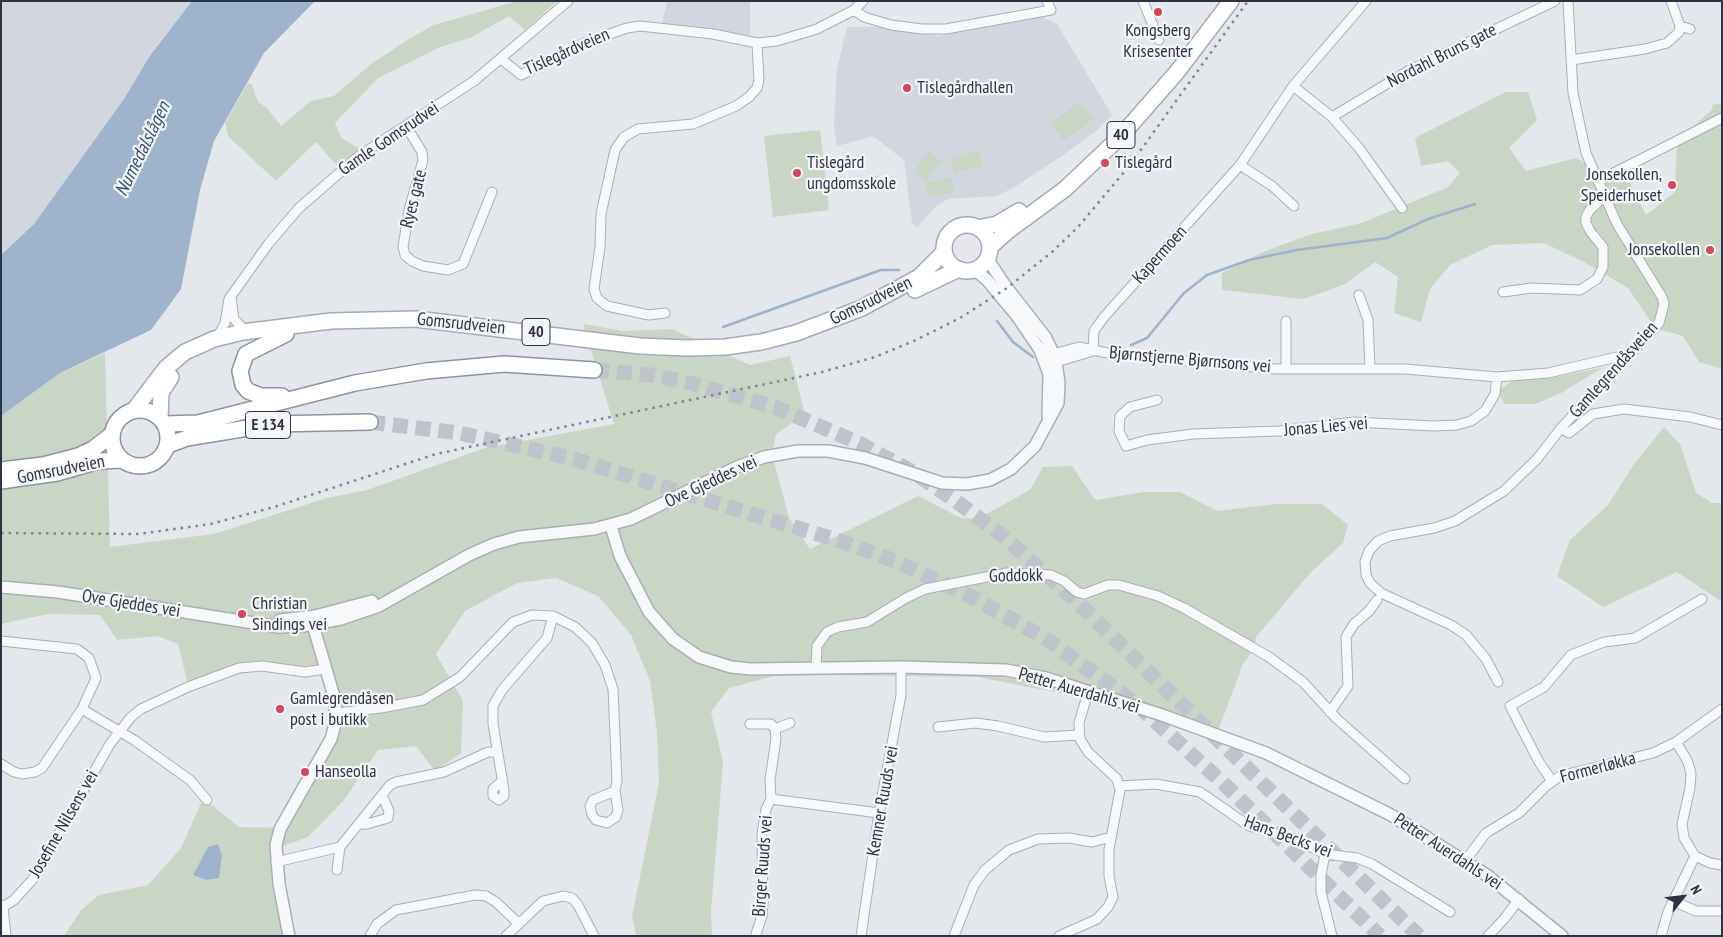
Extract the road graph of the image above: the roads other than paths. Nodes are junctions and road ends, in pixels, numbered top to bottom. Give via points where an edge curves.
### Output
1 (568, 1) edge
2 (863, 1) edge
3 (1046, 1) edge
4 (1143, 1) edge
5 (1219, 1) edge
6 (1230, 1) edge
7 (1366, 1) edge
8 (1555, 1) edge
9 (1568, 1) edge
10 (1671, 1) edge
11 (854, 10) junction
12 (1680, 26) junction
13 (1690, 29) dead end
14 (1160, 40) dead end
15 (757, 43) junction
16 (501, 59) junction
17 (1571, 60) junction
18 (1293, 86) junction
19 (1332, 117) junction
20 (1722, 118) edge
21 (406, 126) junction
22 (1240, 165) junction
23 (1598, 181) junction
24 (492, 192) dead end
25 (1604, 196) junction
26 (1294, 206) dead end
27 (1402, 208) dead end
28 (978, 228) junction
29 (944, 252) junction
30 (988, 253) junction
31 (967, 269) junction
32 (1503, 292) dead end
33 (1360, 295) dead end
34 (231, 297) junction
35 (665, 313) dead end
36 (1286, 321) dead end
37 (246, 332) junction
38 (286, 334) junction
39 (217, 338) junction
40 (1093, 351) junction
41 (1630, 354) junction
42 (1051, 358) junction
43 (1370, 368) junction
44 (1286, 369) junction
45 (594, 370) tunnel mouth
46 (1498, 377) junction
47 (319, 392) junction
48 (1157, 400) dead end
49 (134, 410) junction
50 (162, 421) junction
51 (370, 422) tunnel mouth
52 (1722, 425) edge
53 (1561, 428) junction
54 (111, 435) junction
55 (168, 445) junction
56 (122, 460) junction
57 (1, 470) edge
58 (1, 481) edge
59 (611, 526) junction
60 (1, 587) edge
61 (1702, 599) dead end
62 (1377, 600) dead end
63 (553, 616) junction
64 (316, 621) junction
65 (1, 641) edge
66 (901, 667) junction
67 (816, 668) junction
68 (326, 669) junction
69 (1498, 682) dead end
70 (1088, 692) junction
71 (82, 709) junction
72 (1722, 709) edge
73 (1330, 712) junction
74 (336, 713) junction
75 (790, 723) dead end
76 (750, 724) dead end
77 (938, 727) dead end
78 (775, 729) junction
79 (119, 731) junction
80 (1079, 735) junction
81 (1676, 742) junction
82 (497, 752) junction
83 (1, 764) edge
84 (1405, 779) dead end
85 (502, 781) dead end
86 (1552, 781) junction
87 (1120, 786) junction
88 (615, 791) dead end
89 (382, 795) junction
90 (771, 799) junction
91 (207, 800) dead end
92 (879, 813) junction
93 (360, 824) junction
94 (1111, 837) junction
95 (340, 847) junction
96 (1325, 854) junction
97 (1696, 856) junction
98 (1465, 861) junction
99 (276, 862) junction
100 (1722, 865) edge
101 (337, 870) dead end
102 (1519, 899) junction
103 (1673, 901) junction
104 (2, 906) edge
105 (1722, 911) edge
106 (1450, 912) dead end
107 (518, 923) junction
108 (756, 934) dead end
109 (6, 936) edge
110 (289, 936) edge
111 (370, 936) edge
112 (506, 936) edge
113 (594, 936) edge
114 (861, 936) edge
115 (954, 936) edge
116 (1059, 936) edge
117 (1332, 936) edge
118 (1488, 936) edge
119 (1562, 936) edge
120 (1661, 936) edge

1 - 16 street, Gamle Gomsrudvei
2 - 11 street, Tislegårdveien
3 - 11 street via 1051,10 946,29 891,25 864,17
4 - 14 street
5 - 28 main road, 40 via 1151,89 1091,152 1047,192 1015,215 997,224
6 - 30 main road, 40 via 1172,77 1121,136 1065,189 1002,235
7 - 18 street, Kapermoen
8 - 19 street, Nordahl Bruns gate via 1408,71
9 - 17 street, Gamlegrendåsveien
10 - 12 street
11 - 15 street, Tislegårdveien via 817,29
12 - 13 street
12 - 17 street via 1674,38 1659,46
15 - 16 street, Tislegårdveien via 713,34 640,26 587,42 521,75
15 - 35 street via 759,80 753,94 736,106 693,124 638,129 624,137 615,150 601,214 594,289 597,298 607,306 649,315
16 - 21 street, Gamle Gomsrudvei
17 - 23 street, Gamlegrendåsveien via 1574,102 1586,153
18 - 19 street
18 - 22 street, Kapermoen
19 - 27 street
20 - 23 street
21 - 24 street, Ryes gate via 422,152 423,160 409,210 403,248 412,261 448,270 464,264
21 - 34 street, Gamle Gomsrudvei via 359,156 299,208 269,243
22 - 26 street via 1272,186
22 - 40 street, Kapermoen via 1104,317 1093,336
23 - 25 street, Gamlegrendåsveien
25 - 32 street via 1586,217 1586,223 1602,247 1603,267 1597,279 1580,290 1532,288
25 - 41 street, Gamlegrendåsveien via 1626,241 1664,304 1659,323
28 - 29 main road, 40 via 963,225 953,230 946,238
28 - 30 main road via 988,238
29 - 31 main road via 949,262
29 - 37 main road, Gomsrudveien / 40 via 919,277 854,311 796,333 734,346 658,347 416,319 331,321
30 - 31 main road, 40
30 - 42 street, Ove Gjeddes vei via 1004,284 1041,330
31 - 38 main road, Gomsrudveien / 40 via 936,278 883,308 832,331 781,347 726,356 639,355 415,328
31 - 42 street, Ove Gjeddes vei via 991,284
33 - 43 street via 1369,326
34 - 37 street via 234,319
34 - 39 street, Gamle Gomsrudvei via 227,302 225,323
36 - 44 street, Bjørnstjerne Bjørnsons vei
37 - 39 main road, Gomsrudveien / 40
38 - 47 main road, E 134 via 246,354 240,371 243,385 255,394 267,397
38 - 50 main road, Gomsrudveien / 40 via 216,347 197,355 178,369 165,385 160,400
39 - 49 main road, Gomsrudveien / 40 via 192,347 178,357
40 - 42 street, Bjørnstjerne Bjørnsons vei via 1080,347
40 - 44 street, Bjørnstjerne Bjørnsons vei
41 - 46 street, Bjørnstjerne Bjørnsons vei via 1548,373
41 - 53 street, Gamlegrendåsveien
42 - 59 street, Ove Gjeddes vei via 1048,422 1035,446 1020,463 1002,475 978,482 942,483 857,456 828,451 798,451 764,457 737,467 657,508
43 - 44 street, Bjørnstjerne Bjørnsons vei
43 - 46 street, Bjørnstjerne Bjørnsons vei
45 - 47 main road, E 134 via 504,364 466,366 387,377
46 - 48 street, Jonas Lies vei via 1495,394 1485,411 1458,425 1354,422 1279,431 1193,434 1126,446 1119,431 1120,416 1130,407
47 - 50 main road, E 134 via 198,423
49 - 50 main road, E 134 via 149,411
49 - 54 main road via 119,419
50 - 55 main road via 168,434
51 - 55 main road, E 134 via 272,424 187,438
52 - 53 street, Gamlegrendåsveien via 1690,417 1624,409 1593,414 1569,433
53 - 69 street, Gamlegrendåsveien via 1521,476 1479,508 1434,528 1390,536 1369,551 1365,562 1370,583 1381,593 1466,635 1486,659
54 - 56 main road via 113,449
54 - 57 main road, Gomsrudveien via 78,456 43,465
55 - 56 main road via 161,458 149,465 135,466
56 - 58 main road, Gomsrudveien via 99,461 49,474
59 - 64 street, Ove Gjeddes vei via 519,537 494,544 469,554 418,583
59 - 67 street, Petter Auerdahls vei via 620,556 647,608 665,632 682,646 699,657 731,667
60 - 64 street, Ove Gjeddes vei via 58,592 261,623
61 - 86 street via 1635,638 1604,642 1567,658 1544,687 1510,706
62 - 73 street via 1349,632 1346,644 1348,686
63 - 74 street via 532,615 513,622 460,677 423,700
63 - 82 street via 547,638 502,690 493,706
63 - 88 street via 584,634 598,652 610,677 614,701
64 - 68 street
65 - 71 street via 69,647 84,653 96,678
66 - 67 street, Petter Auerdahls vei
66 - 70 street, Petter Auerdahls vei via 1006,670 1046,678
66 - 92 street, Kemner Ruuds vei via 900,700
67 - 73 street, Goddokk via 817,646 827,632 867,622 918,592 992,574 1051,575 1064,580 1082,594 1118,585 1158,596 1184,608 1269,657 1302,682
68 - 74 street
68 - 79 street, Josefine Nilsens vei via 305,672 262,666 239,668 141,709
70 - 80 street
70 - 98 street, Petter Auerdahls vei via 1201,728 1266,753 1391,815
71 - 79 street
71 - 83 street via 42,768 22,774
72 - 81 street, Formerløkka
73 - 84 street, Goddokk
74 - 99 street via 331,739 280,828
75 - 78 street
76 - 78 street via 765,722
77 - 80 street via 976,723 1044,738
78 - 90 street, Birger Ruuds vei
79 - 91 street via 190,780
79 - 104 street, Josefine Nilsens vei via 24,892
80 - 87 street via 1088,752
81 - 86 street, Formerløkka via 1653,753 1572,771
81 - 97 street via 1688,760 1691,773 1682,824 1686,844
82 - 85 street
82 - 89 street via 488,752 444,772 396,782
86 - 98 street, Formerløkka via 1524,810 1486,833
87 - 94 street
87 - 96 street, Hans Becks vei via 1156,784 1200,792 1243,823 1298,840
89 - 93 street
89 - 93 street via 389,811 388,818
90 - 92 street, Birger Ruuds vei
90 - 108 street, Birger Ruuds vei via 762,834 763,902
92 - 114 street, Kemner Ruuds vei
93 - 95 street
94 - 115 street via 1092,842 1070,838 1038,839 1009,850 985,870 974,885
94 - 116 street via 1108,849 1112,897 1103,914
95 - 99 street
95 - 101 street
96 - 106 street, Hans Becks vei via 1364,860
96 - 117 street via 1321,892
97 - 100 street via 1710,864
97 - 103 street
98 - 102 street, Petter Auerdahls vei
99 - 110 street
102 - 118 street
102 - 119 street, Petter Auerdahls vei
103 - 105 street via 1696,911
103 - 120 street
104 - 109 street
107 - 111 street via 496,902 486,896 475,895 396,910 377,924
107 - 112 street
107 - 113 street via 543,901 563,896 572,898 578,905

